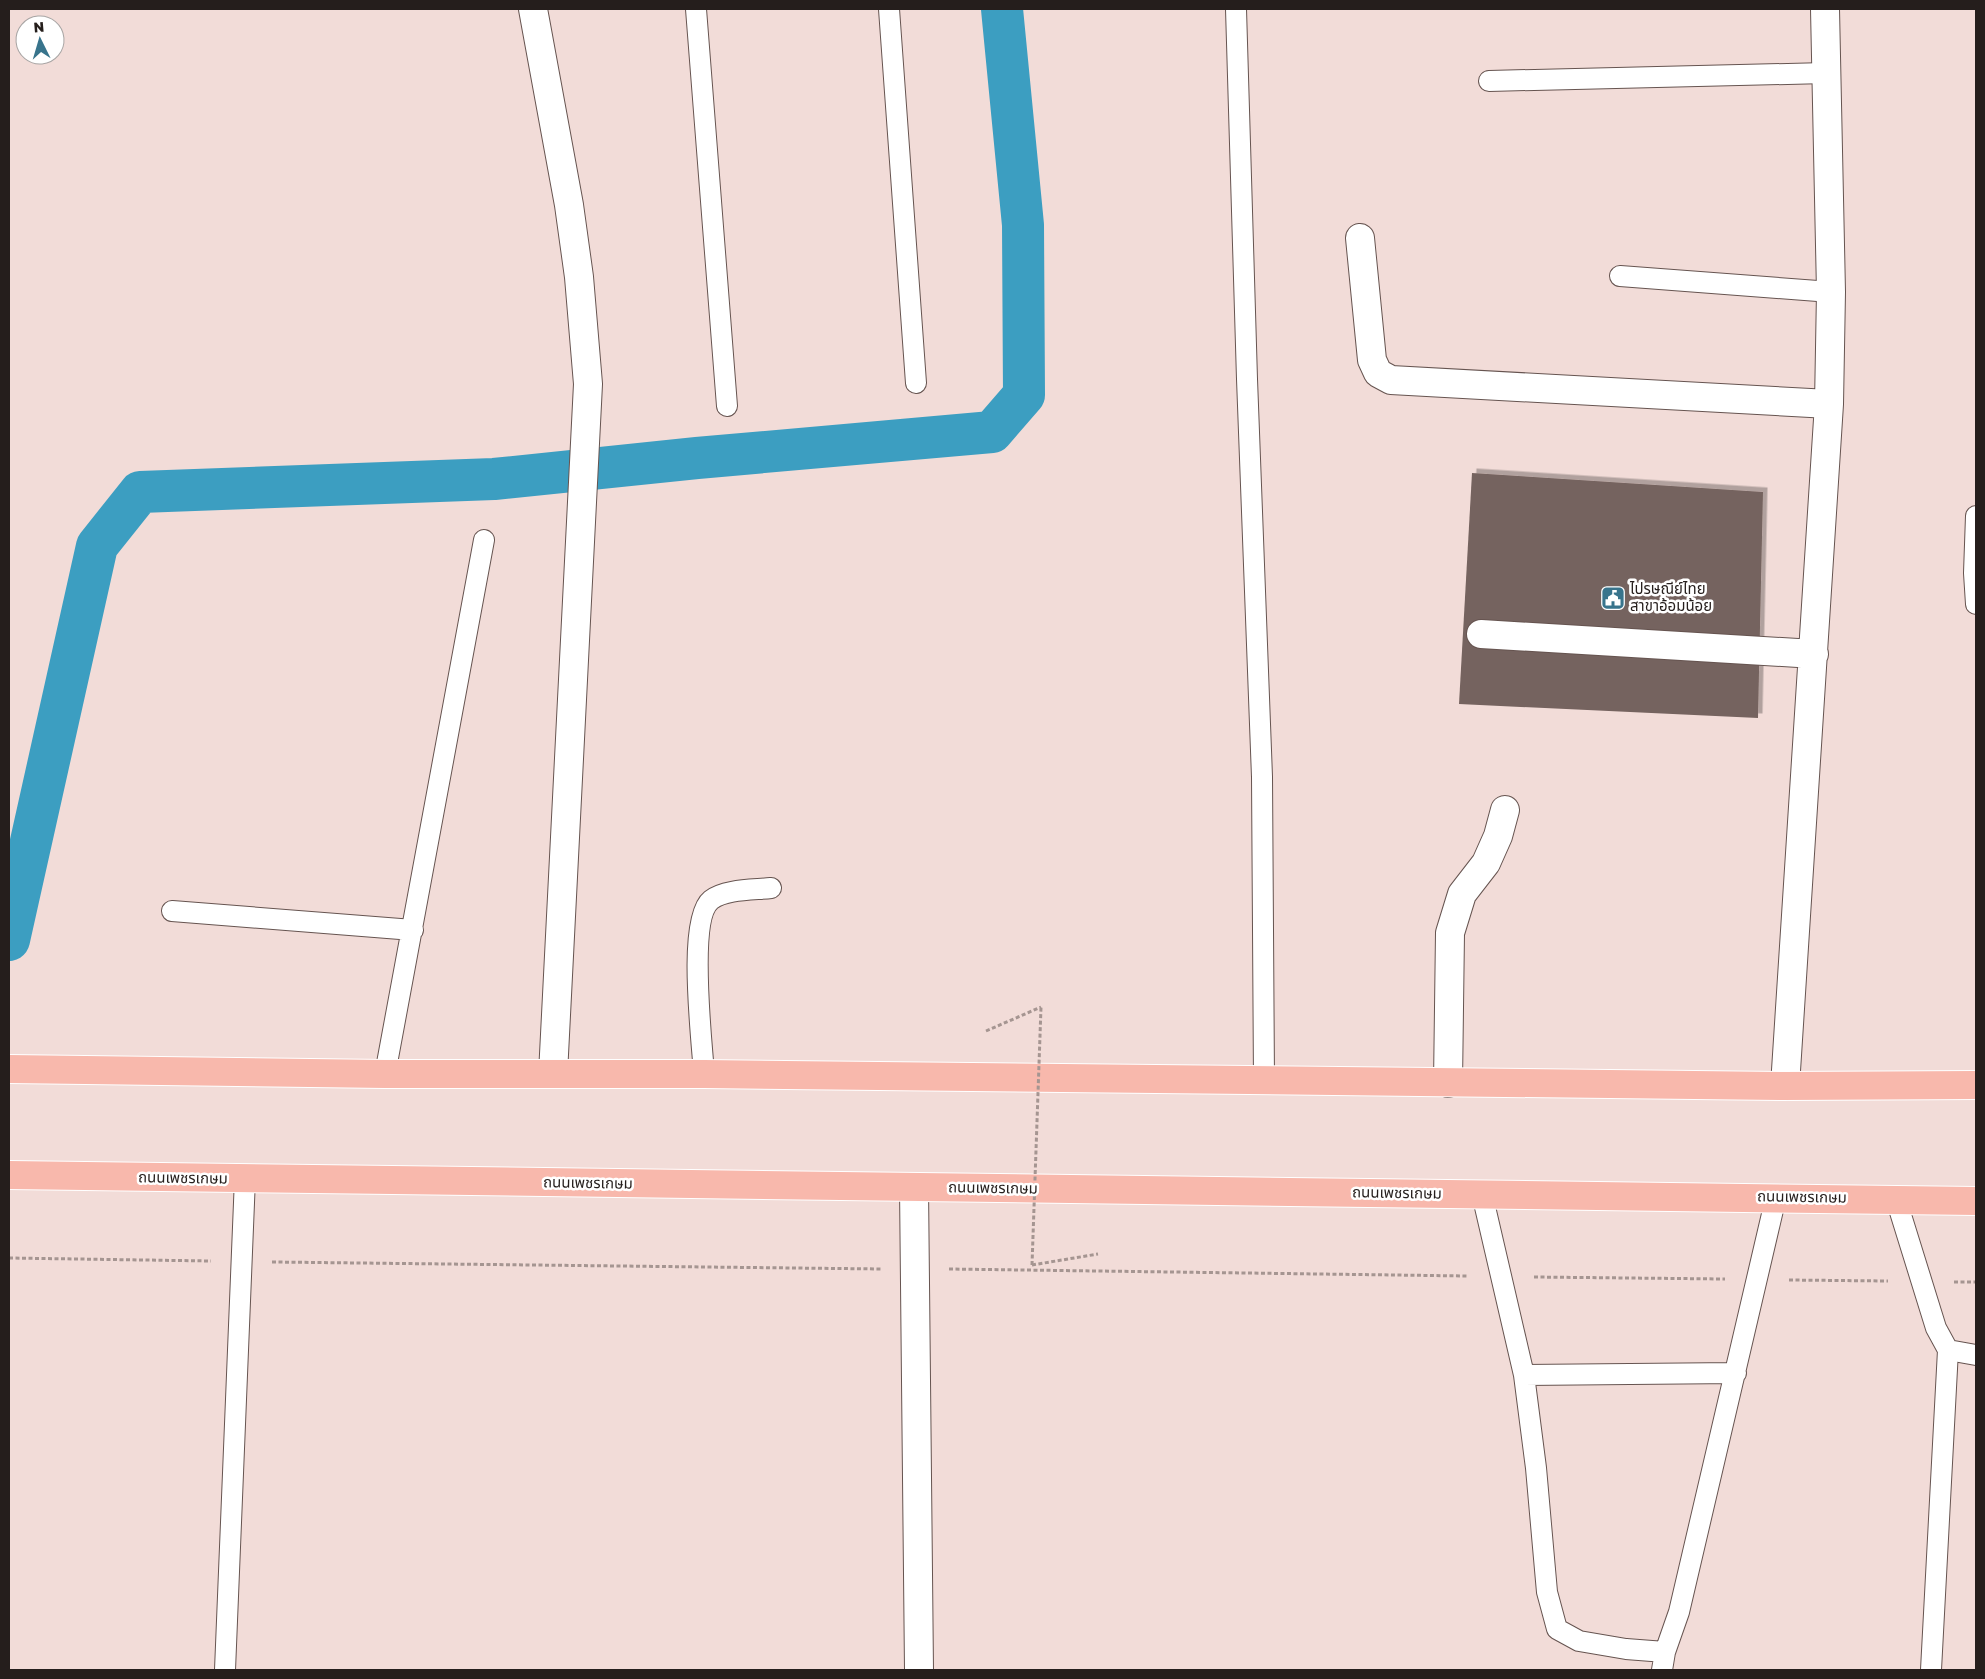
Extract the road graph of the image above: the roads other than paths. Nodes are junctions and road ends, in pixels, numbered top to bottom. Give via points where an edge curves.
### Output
1 (533, 9) edge
2 (696, 9) edge
3 (889, 9) edge
4 (1236, 9) edge
5 (1825, 9) edge
6 (1826, 73) junction
7 (1489, 81) dead end
8 (1360, 238) dead end
9 (1620, 276) dead end
10 (1831, 292) junction
11 (916, 383) dead end
12 (1829, 404) junction
13 (727, 406) dead end
14 (1976, 516) edge
15 (484, 540) dead end
16 (1976, 604) edge
17 (1481, 634) dead end
18 (1814, 654) junction
19 (1504, 810) dead end
20 (771, 888) dead end
21 (172, 911) dead end
22 (413, 930) junction
23 (9, 1069) edge
24 (385, 1074) junction
25 (553, 1074) junction
26 (704, 1074) junction
27 (1264, 1081) junction
28 (1448, 1082) junction
29 (1976, 1085) edge
30 (1785, 1086) junction
31 (9, 1175) edge
32 (245, 1178) junction
33 (914, 1187) junction
34 (1482, 1194) junction
35 (1776, 1197) junction
36 (1896, 1199) junction
37 (1976, 1201) edge
38 (1948, 1350) junction
39 (1976, 1355) edge
40 (1736, 1373) junction
41 (1524, 1375) junction
42 (1663, 1661) edge
43 (225, 1670) edge
44 (919, 1670) edge
45 (1932, 1670) edge

1 - 25 street via 569,205 588,384
2 - 13 lane
3 - 11 lane
4 - 27 lane via 1262,777
5 - 6 street
6 - 7 lane
6 - 10 street
8 - 12 street via 1372,360 1378,373 1391,380
9 - 10 lane
10 - 12 street
12 - 18 street
14 - 16 lane
15 - 22 lane
17 - 18 street
18 - 30 street
19 - 28 street via 1498,836 1486,863 1462,894 1450,933
20 - 26 lane via 723,894 705,906 697,951
21 - 22 lane
22 - 24 lane
23 - 24 main road
24 - 25 main road
25 - 26 main road
26 - 27 main road
27 - 28 main road
28 - 30 main road
29 - 30 main road
31 - 32 main road, ถนนเพชรเกษม
32 - 33 main road, ถนนเพชรเกษม
32 - 43 lane
33 - 34 main road, ถนนเพชรเกษม
33 - 44 street
34 - 35 main road, ถนนเพชรเกษม
34 - 41 lane
35 - 36 main road, ถนนเพชรเกษม
35 - 40 lane
36 - 37 main road, ถนนเพชรเกษม
36 - 38 lane via 1936,1328
38 - 39 lane
38 - 45 lane
40 - 41 lane
40 - 42 lane via 1679,1612
41 - 42 lane via 1547,1592 1557,1629 1579,1641 1626,1649

